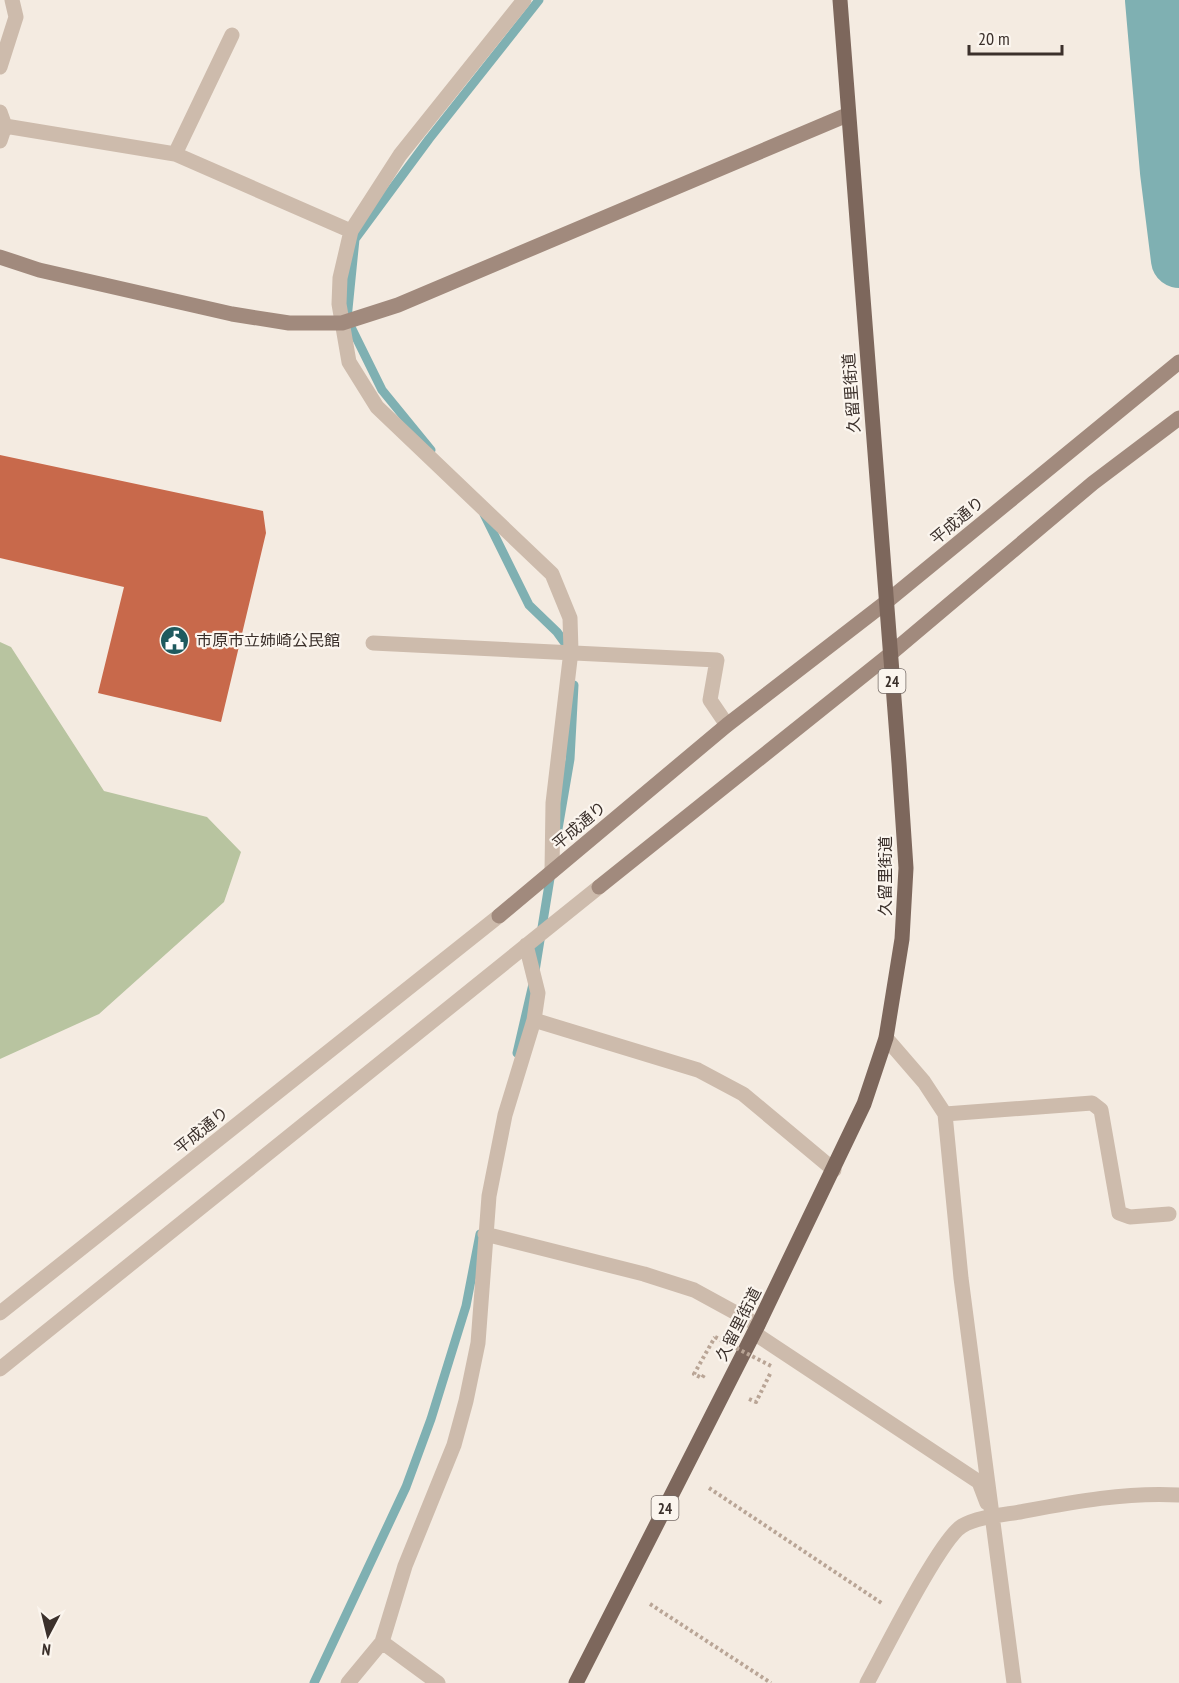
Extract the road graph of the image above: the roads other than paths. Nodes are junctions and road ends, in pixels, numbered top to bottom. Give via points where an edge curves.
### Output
1 (12, 0) edge
2 (524, 0) edge
3 (840, 0) edge
4 (232, 35) dead end
5 (0, 67) edge
6 (847, 115) junction
7 (3, 119) edge
8 (0, 141) edge
9 (175, 154) junction
10 (351, 231) junction
11 (0, 257) edge
12 (342, 323) junction
13 (1179, 363) edge
14 (1179, 418) edge
15 (885, 603) junction
16 (373, 644) dead end
17 (571, 651) junction
18 (889, 655) junction
19 (728, 725) junction
20 (552, 871) junction
21 (526, 945) junction
22 (534, 1020) junction
23 (886, 1038) junction
24 (945, 1114) junction
25 (834, 1170) junction
26 (1170, 1214) dead end
27 (485, 1234) junction
28 (0, 1313) edge
29 (756, 1329) junction
30 (0, 1369) edge
31 (1179, 1495) edge
32 (993, 1517) junction
33 (382, 1642) junction
34 (348, 1683) edge
35 (438, 1683) edge
36 (576, 1683) edge
37 (867, 1683) edge
38 (1014, 1683) edge

1 - 5 street via 16,17
2 - 10 street via 400,155
3 - 6 main road, 久留里街道 / 24
4 - 9 street
6 - 12 street via 409,300
6 - 15 main road, 久留里街道 / 24
7 - 8 street
7 - 9 street
9 - 10 street
10 - 12 street via 340,278
11 - 12 street via 39,270 232,314 289,323
12 - 17 street via 349,362 377,407 552,574 570,618
13 - 15 street, 平成通り
14 - 18 street via 1093,483
15 - 18 main road, 久留里街道 / 24
15 - 19 street, 平成通り
16 - 17 street
17 - 19 street via 717,660 710,700
17 - 20 street via 553,804
18 - 21 street
18 - 23 main road, 久留里街道 / 24 via 906,868 902,939
19 - 20 street, 平成通り
20 - 28 street, 平成通り
21 - 22 street via 538,993
21 - 30 street
22 - 25 street via 698,1070 743,1094
22 - 27 street via 505,1115
23 - 24 street via 924,1082
23 - 25 main road, 久留里街道 / 24 via 864,1104
24 - 26 street via 1092,1103 1101,1110 1119,1214
24 - 32 street via 961,1278
25 - 29 main road, 久留里街道 / 24
27 - 29 street via 694,1290
27 - 33 street via 478,1343 466,1401 454,1445 405,1566
29 - 32 street via 979,1482
29 - 36 main road, 久留里街道 / 24
31 - 32 street via 1103,1496
32 - 37 street via 961,1526 943,1548
32 - 38 street
33 - 34 street
33 - 35 street

